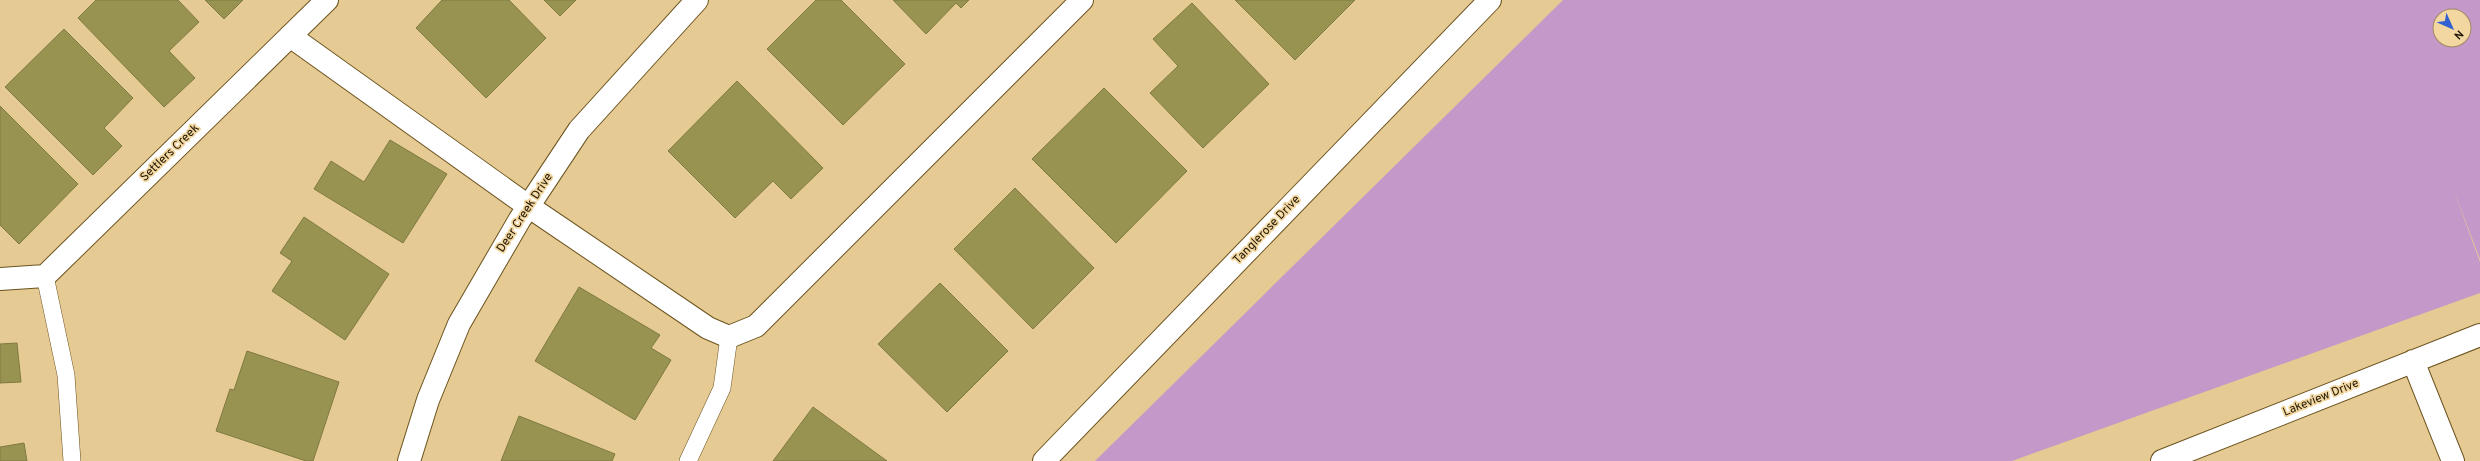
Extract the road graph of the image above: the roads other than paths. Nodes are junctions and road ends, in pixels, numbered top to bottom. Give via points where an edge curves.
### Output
1 (327, 0) edge
2 (697, 0) edge
3 (1082, 0) edge
4 (1490, 0) edge
5 (290, 36) junction
6 (528, 206) junction
7 (44, 276) junction
8 (0, 279) edge
9 (2480, 335) edge
10 (729, 336) junction
11 (2413, 361) junction
12 (72, 461) edge
13 (409, 461) edge
14 (688, 461) edge
15 (1044, 461) edge
16 (2162, 461) edge
17 (2454, 461) edge

1 - 5 street, Settlers Creek
2 - 6 street, Deer Creek Drive via 579,130
3 - 10 street via 756,326
4 - 15 street, Tanglerose Drive
5 - 6 street
5 - 7 street, Settlers Creek
6 - 10 street via 708,328
6 - 13 street, Deer Creek Drive via 459,324 428,400
7 - 8 street
7 - 12 lane via 66,376
9 - 11 street, Lakeview Drive
10 - 14 lane via 722,388
11 - 16 street, Lakeview Drive
11 - 17 street

